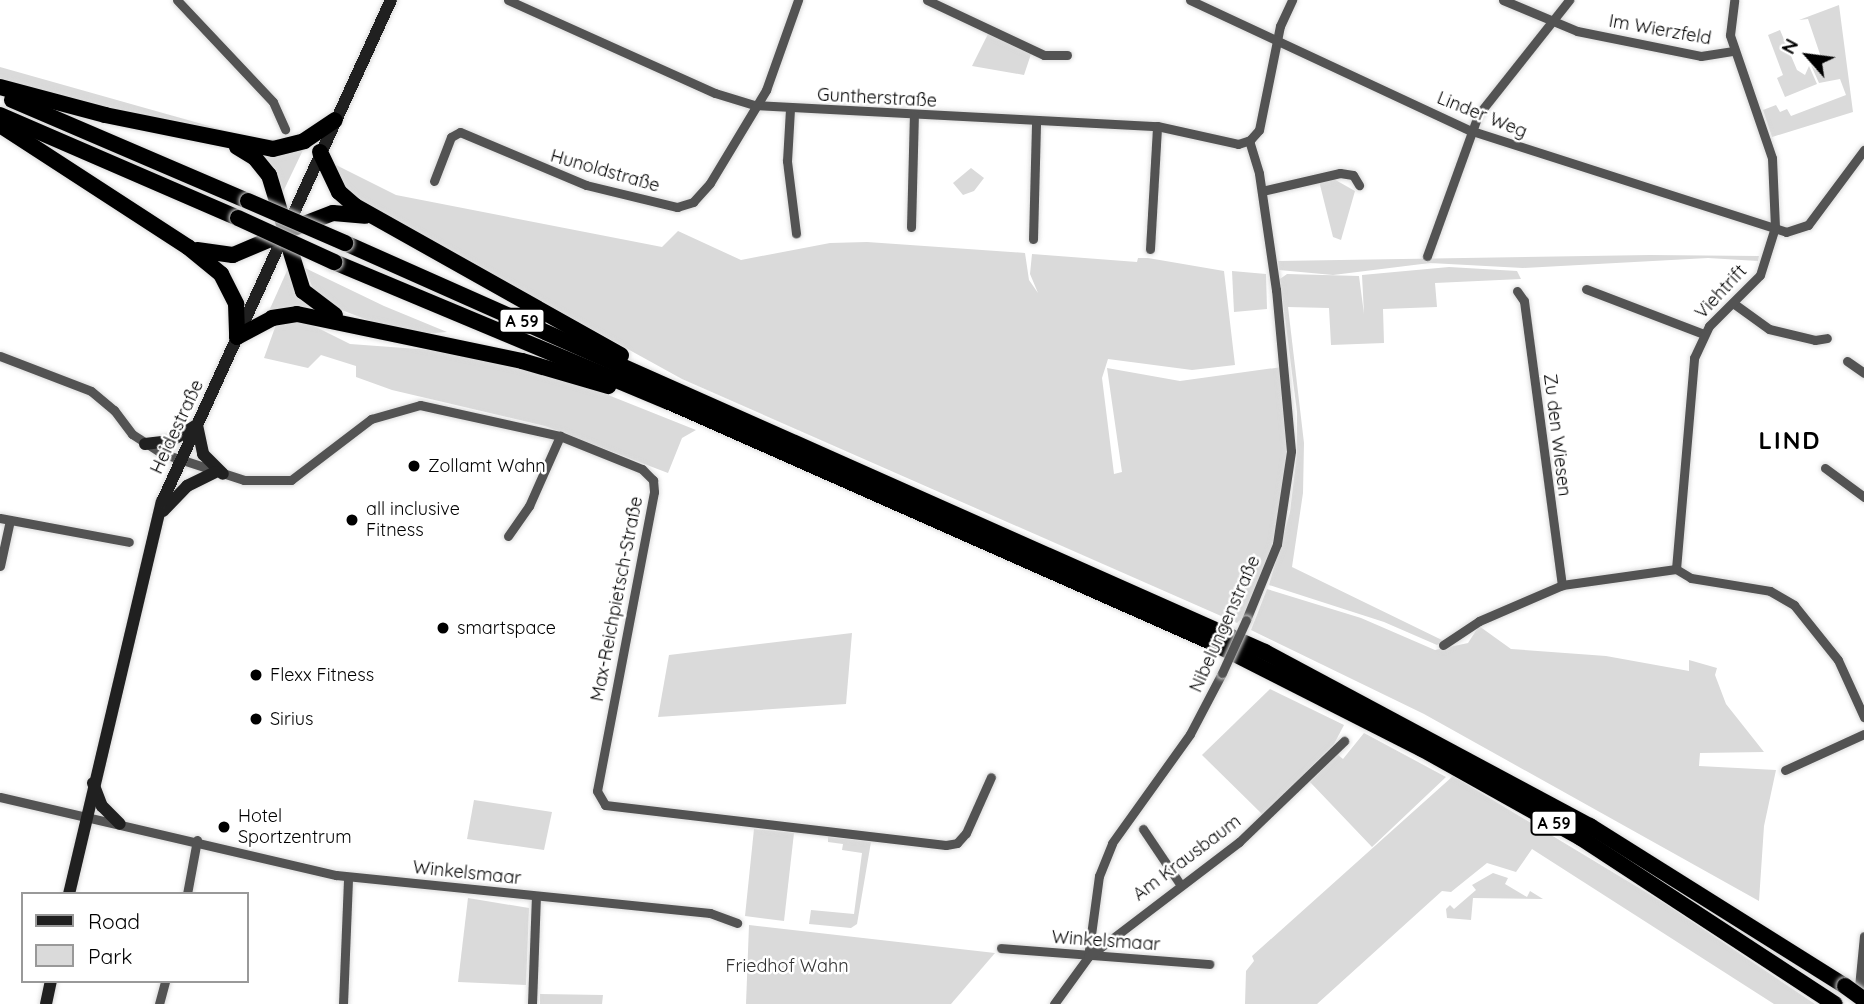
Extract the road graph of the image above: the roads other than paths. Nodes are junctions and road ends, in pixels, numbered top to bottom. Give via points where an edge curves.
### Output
1 (177, 0) edge
2 (391, 0) edge
3 (508, 0) edge
4 (798, 0) edge
5 (927, 0) edge
6 (1190, 0) edge
7 (1292, 0) edge
8 (1503, 0) edge
9 (1569, 0) edge
10 (1734, 0) edge
11 (1551, 23) junction
12 (1276, 42) junction
13 (1734, 51) junction
14 (1067, 55) dead end
15 (0, 87) edge
16 (0, 95) edge
17 (754, 105) junction
18 (790, 109) junction
19 (0, 115) edge
20 (914, 116) junction
21 (335, 120) junction
22 (1036, 121) junction
23 (0, 125) edge
24 (1157, 126) junction
25 (285, 129) dead end
26 (1469, 130) junction
27 (1249, 141) junction
28 (229, 143) junction
29 (1864, 150) edge
30 (320, 152) junction
31 (434, 181) dead end
32 (1359, 185) dead end
33 (1262, 191) junction
34 (380, 221) junction
35 (911, 227) dead end
36 (1775, 228) junction
37 (285, 232) junction
38 (796, 233) dead end
39 (1033, 239) dead end
40 (188, 247) junction
41 (1150, 249) dead end
42 (1427, 256) dead end
43 (1586, 289) dead end
44 (1517, 291) dead end
45 (1733, 303) junction
46 (349, 322) junction
47 (1704, 334) junction
48 (237, 337) junction
49 (1827, 338) dead end
50 (0, 356) edge
51 (1847, 361) dead end
52 (1864, 373) edge
53 (699, 398) junction
54 (667, 401) junction
55 (197, 425) junction
56 (560, 436) junction
57 (145, 444) junction
58 (180, 463) junction
59 (1825, 468) dead end
60 (219, 473) junction
61 (1864, 497) edge
62 (5, 519) edge
63 (155, 523) junction
64 (508, 536) dead end
65 (129, 542) dead end
66 (0, 566) edge
67 (1676, 569) junction
68 (1562, 585) junction
69 (1443, 645) dead end
70 (1861, 701) edge
71 (1864, 717) edge
72 (1864, 734) edge
73 (1344, 741) dead end
74 (1785, 770) dead end
75 (991, 777) dead end
76 (93, 783) junction
77 (0, 797) edge
78 (85, 816) junction
79 (120, 824) junction
80 (1143, 829) dead end
81 (197, 840) junction
82 (348, 877) junction
83 (1180, 884) junction
84 (69, 892) edge
85 (187, 892) edge
86 (536, 896) junction
87 (737, 923) dead end
88 (1864, 936) edge
89 (1001, 948) dead end
90 (1088, 957) junction
91 (1209, 964) dead end
92 (51, 983) edge
93 (164, 983) edge
94 (1864, 1000) edge
95 (46, 1004) edge
96 (159, 1004) edge
97 (343, 1004) edge
98 (532, 1004) edge
99 (1054, 1004) edge
100 (1835, 1004) edge
101 (1857, 1004) edge

1 - 25 street via 274,102
2 - 21 main road, Heidestraße
3 - 17 street, Guntherstraße via 715,93
4 - 17 street via 766,90
5 - 14 street via 1044,55
6 - 12 street, Linder Weg
7 - 12 street
8 - 11 street, Im Wierzfeld
9 - 11 street
10 - 13 street, Viehtrift via 1730,21
11 - 13 street, Im Wierzfeld via 1701,56
11 - 26 street
12 - 26 street, Linder Weg
12 - 27 street via 1259,130
13 - 36 street, Viehtrift via 1772,158
15 - 28 highway
16 - 53 highway, A 59, bridge
17 - 18 street, Guntherstraße
17 - 31 street, Hunoldstraße via 709,184 685,205 658,204 586,185 460,132 451,136
18 - 20 street, Guntherstraße
18 - 38 street via 787,161
19 - 54 highway, A 59, bridge
20 - 22 street, Guntherstraße
20 - 35 street
21 - 28 highway via 291,147
21 - 30 main road, Heidestraße
22 - 24 street, Guntherstraße
22 - 39 street
23 - 40 highway
24 - 27 street, Guntherstraße via 1232,144
24 - 41 street
26 - 36 street, Linder Weg
26 - 42 street
27 - 33 street, Nibelungenstraße
28 - 37 highway via 255,158 269,175
29 - 36 street via 1803,229
30 - 34 highway via 339,192
30 - 37 main road, Heidestraße
32 - 33 street via 1353,175 1340,173
33 - 90 street, Nibelungenstraße, bridge via 1289,397 1291,451 1277,544 1246,621 1190,734 1112,843 1100,876
34 - 37 highway via 350,211
34 - 53 highway
36 - 45 street, Viehtrift via 1760,275
37 - 40 highway via 233,255 211,255
37 - 46 highway via 303,291 320,308
37 - 48 main road, Heidestraße
40 - 48 highway via 221,274 231,289
43 - 47 street
44 - 68 street, Zu den Wiesen via 1524,301
45 - 47 street, Viehtrift
45 - 49 street via 1769,330 1815,340
46 - 48 highway via 296,314 272,318
46 - 54 highway via 522,361
47 - 67 street, Viehtrift via 1693,369
48 - 55 main road, Heidestraße
50 - 57 street, Max-Reichpietsch-Straße via 91,391
51 - 52 street
53 - 94 highway, A 59, bridge via 1265,652 1590,826
54 - 100 highway, A 59 via 1211,642 1422,749 1615,859
55 - 57 main road via 172,441
55 - 58 main road, Heidestraße
55 - 60 main road via 203,454
56 - 60 street, Max-Reichpietsch-Straße via 420,405 372,419 291,480 265,483
56 - 64 street via 529,506
56 - 75 street, Max-Reichpietsch-Straße via 629,461 648,474 655,486 597,791 605,804 946,845 957,843 966,833
57 - 58 street, Max-Reichpietsch-Straße
58 - 60 street, Max-Reichpietsch-Straße
58 - 63 main road, Heidestraße
59 - 61 street
60 - 63 main road via 187,486
62 - 65 street
62 - 66 street
63 - 76 main road, Heidestraße
67 - 68 street
67 - 70 street via 1691,578 1770,591 1794,605 1838,660
68 - 69 street via 1479,621
70 - 71 street
72 - 74 street
73 - 83 street, Am Krausbaum via 1257,826
76 - 78 main road, Heidestraße
76 - 79 main road via 102,806
77 - 78 street, Winkelsmaar
78 - 79 street, Winkelsmaar
78 - 84 main road, Heidestraße
79 - 81 street, Winkelsmaar
80 - 83 street
81 - 82 street, Winkelsmaar
81 - 85 street
82 - 86 street, Winkelsmaar
82 - 97 street
83 - 90 street, Am Krausbaum
86 - 87 street, Winkelsmaar via 710,913
86 - 98 street
88 - 101 street
89 - 90 street, Winkelsmaar
90 - 91 street, Winkelsmaar
90 - 99 street, Am Krausbaum
92 - 95 main road
93 - 96 street

